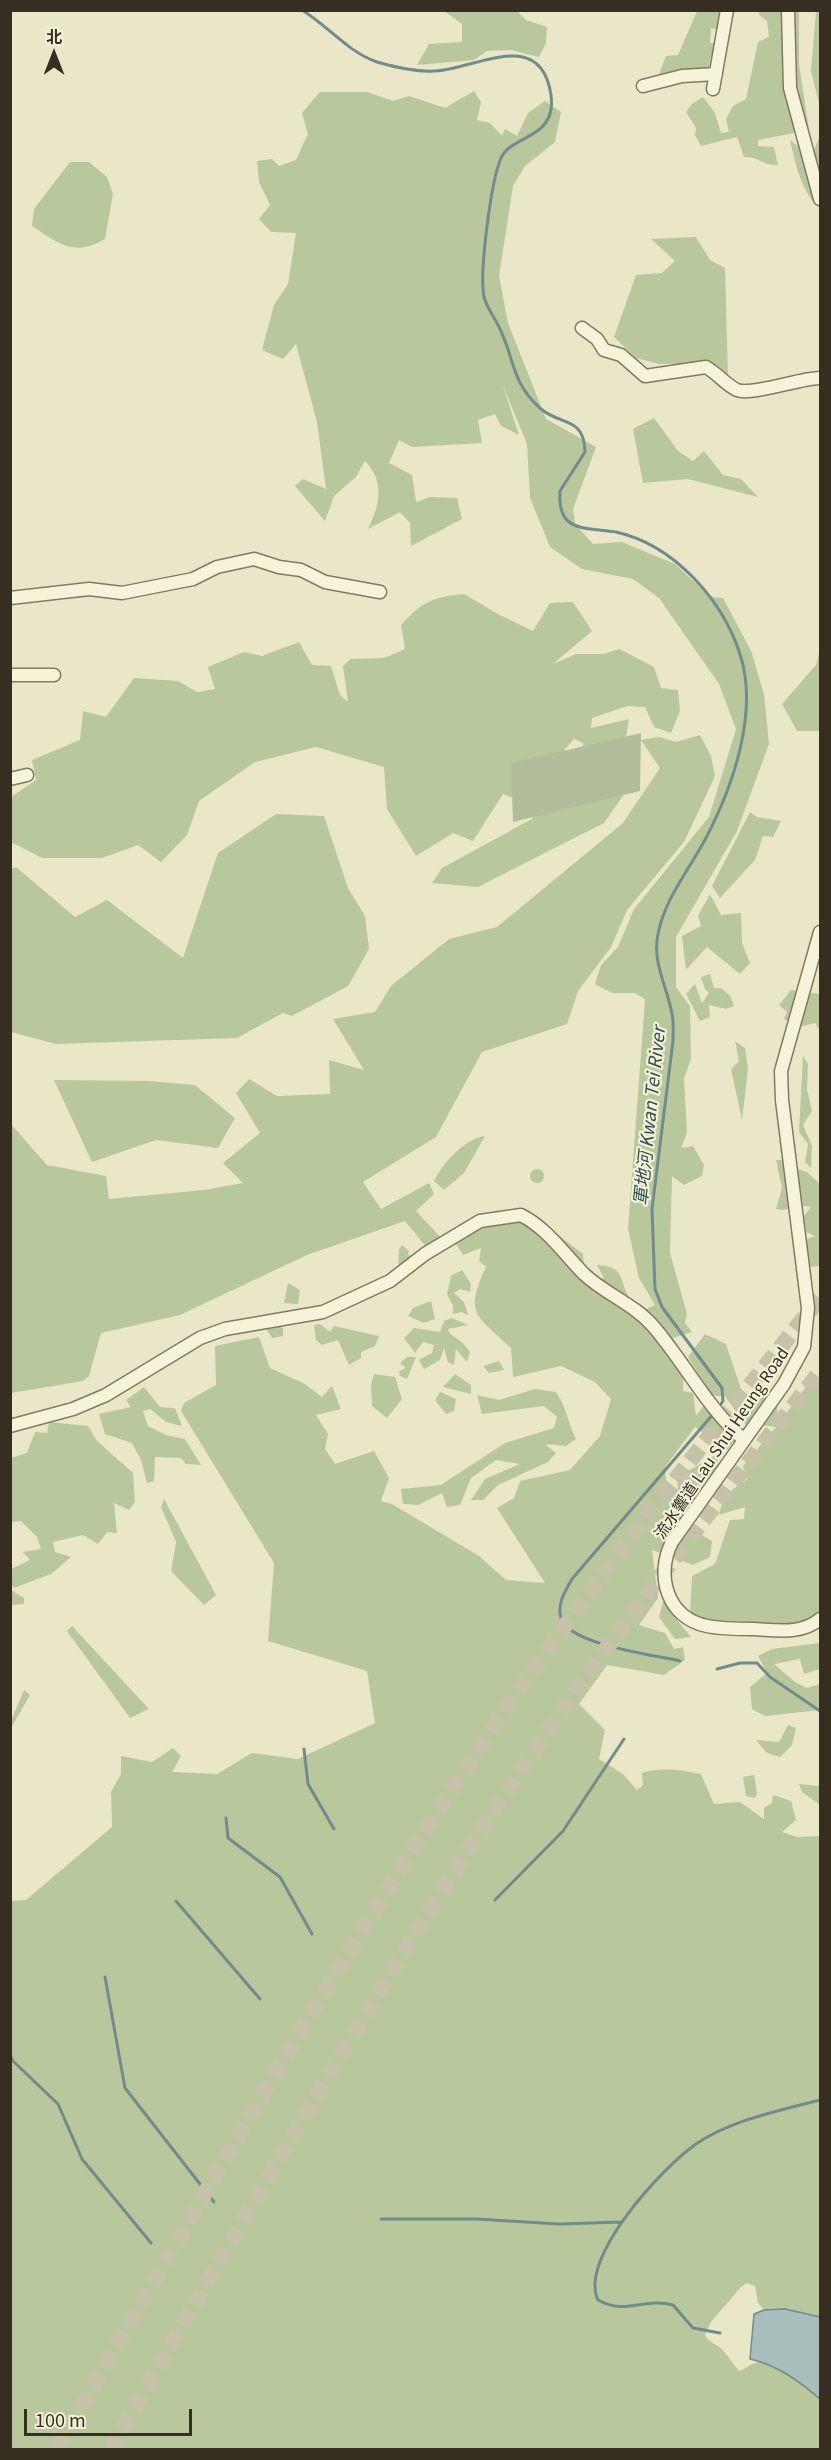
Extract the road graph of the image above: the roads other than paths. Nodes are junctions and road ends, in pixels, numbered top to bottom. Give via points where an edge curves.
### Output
1 (727, 10) edge
2 (788, 10) edge
3 (716, 74) junction
4 (643, 86) dead end
5 (713, 89) dead end
6 (820, 199) edge
7 (582, 328) dead end
8 (820, 378) edge
9 (380, 592) dead end
10 (10, 597) edge
11 (10, 675) edge
12 (54, 675) dead end
13 (27, 775) dead end
14 (10, 779) edge
15 (820, 932) edge
16 (10, 1426) edge
17 (744, 1440) junction
18 (820, 1619) edge

1 - 3 street
2 - 6 street via 790,87
3 - 4 street via 682,76
3 - 5 street
7 - 8 street via 604,350 621,355 645,376 706,367 738,390 751,392
9 - 10 street via 325,582 301,570 254,559 217,567 193,579 122,592 89,589
11 - 12 street
13 - 14 street
15 - 17 street, 流水響道 Lau Shui Heung Road via 781,1077 807,1287 807,1331 794,1369
16 - 17 street via 73,1409 106,1395 200,1338 225,1329 323,1312 390,1281 425,1254 480,1221 521,1215 531,1220 586,1276 653,1326 715,1410
17 - 18 street, 流水響道 Lau Shui Heung Road via 670,1545 664,1576 668,1596 682,1615 707,1626 794,1630

